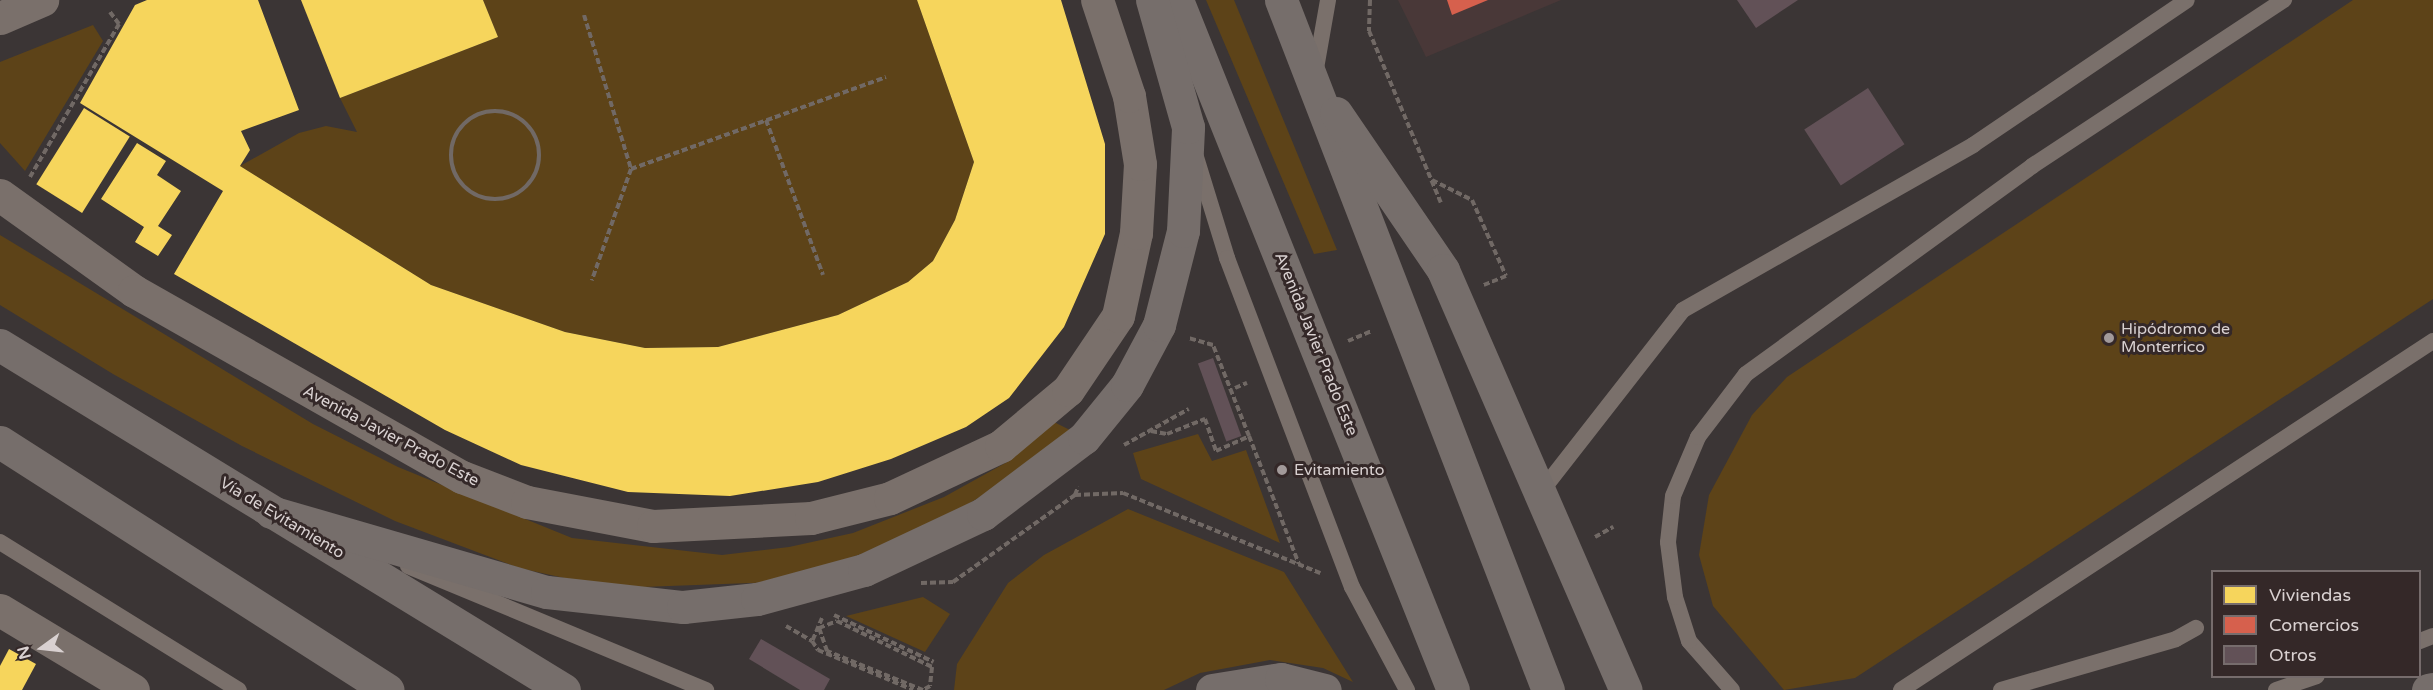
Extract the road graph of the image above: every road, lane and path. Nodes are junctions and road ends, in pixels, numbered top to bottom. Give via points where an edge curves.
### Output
1 (42, 0) edge
2 (1097, 0) edge
3 (1152, 0) edge
4 (1178, 0) edge
5 (1281, 0) edge
6 (1328, 0) edge
7 (2187, 0) edge
8 (2284, 0) edge
9 (110, 12) dead end
10 (584, 15) dead end
11 (0, 18) edge
12 (886, 77) dead end
13 (1314, 84) junction
14 (494, 111) joint
15 (766, 120) junction
16 (1188, 127) junction
17 (631, 169) junction
18 (30, 178) dead end
19 (1432, 180) dead end
20 (0, 195) edge
21 (823, 275) dead end
22 (1506, 276) dead end
23 (592, 280) dead end
24 (1177, 335) dead end
25 (2433, 341) edge
26 (0, 345) edge
27 (1189, 410) dead end
28 (1249, 436) junction
29 (0, 442) edge
30 (1540, 493) junction
31 (1075, 495) dead end
32 (271, 512) junction
33 (0, 542) edge
34 (1300, 565) junction
35 (1352, 587) junction
36 (0, 610) edge
37 (2196, 628) dead end
38 (933, 664) junction
39 (2311, 678) edge
40 (2433, 689) edge
41 (133, 690) edge
42 (239, 690) edge
43 (388, 690) edge
44 (564, 690) edge
45 (706, 690) edge
46 (913, 690) edge
47 (923, 690) edge
48 (1212, 690) edge
49 (1325, 690) edge
50 (1407, 690) edge
51 (1453, 690) edge
52 (1548, 690) edge
53 (1626, 690) edge
54 (1732, 690) edge
55 (1901, 690) edge
56 (2001, 690) edge
57 (2276, 690) edge
58 (2428, 690) edge

1 - 11 street
2 - 20 street, Avenida Javier Prado Este via 1129,96 1140,164 1136,233 1118,316 1068,390 1001,446 890,498 811,518 653,526 547,507 462,477 134,291
3 - 16 highway
4 - 51 highway, Avenida Javier Prado Este
5 - 13 highway
6 - 13 lane
7 - 30 lane via 1973,145 1683,310
8 - 54 lane via 2032,166 1746,374 1698,437 1673,496 1668,542 1675,597 1689,641
9 - 18 path via 119,24
10 - 17 path
12 - 15 path
13 - 30 highway via 1443,270
13 - 52 highway
14 - 14 path via 466,121 452,146 455,176 475,195 503,199 527,185 538,160 527,126
15 - 17 path
15 - 21 path
16 - 32 highway via 1184,231 1173,278 1159,326 1127,385 1084,438 1036,479 952,530 873,566 757,599 683,607 624,604 475,574
16 - 35 lane via 1227,258
17 - 23 path
19 - 22 path via 1472,200
24 - 28 path via 1213,345
25 - 55 lane
26 - 32 highway, Vía de Evitamiento
27 - 28 path via 1150,431 1167,434 1205,418 1216,450
28 - 34 path
29 - 43 highway
30 - 53 highway
31 - 34 path via 1123,493
32 - 44 highway, Vía de Evitamiento
32 - 45 lane
33 - 42 lane
34 - 35 path
35 - 50 lane
36 - 41 street
37 - 56 lane via 2176,639
38 - 46 path via 837,615 822,617 815,626 812,641 818,650
38 - 47 path via 930,686
38 - 47 path via 837,621 819,628 827,651
39 - 57 lane
40 - 58 highway
48 - 49 highway via 1281,679

